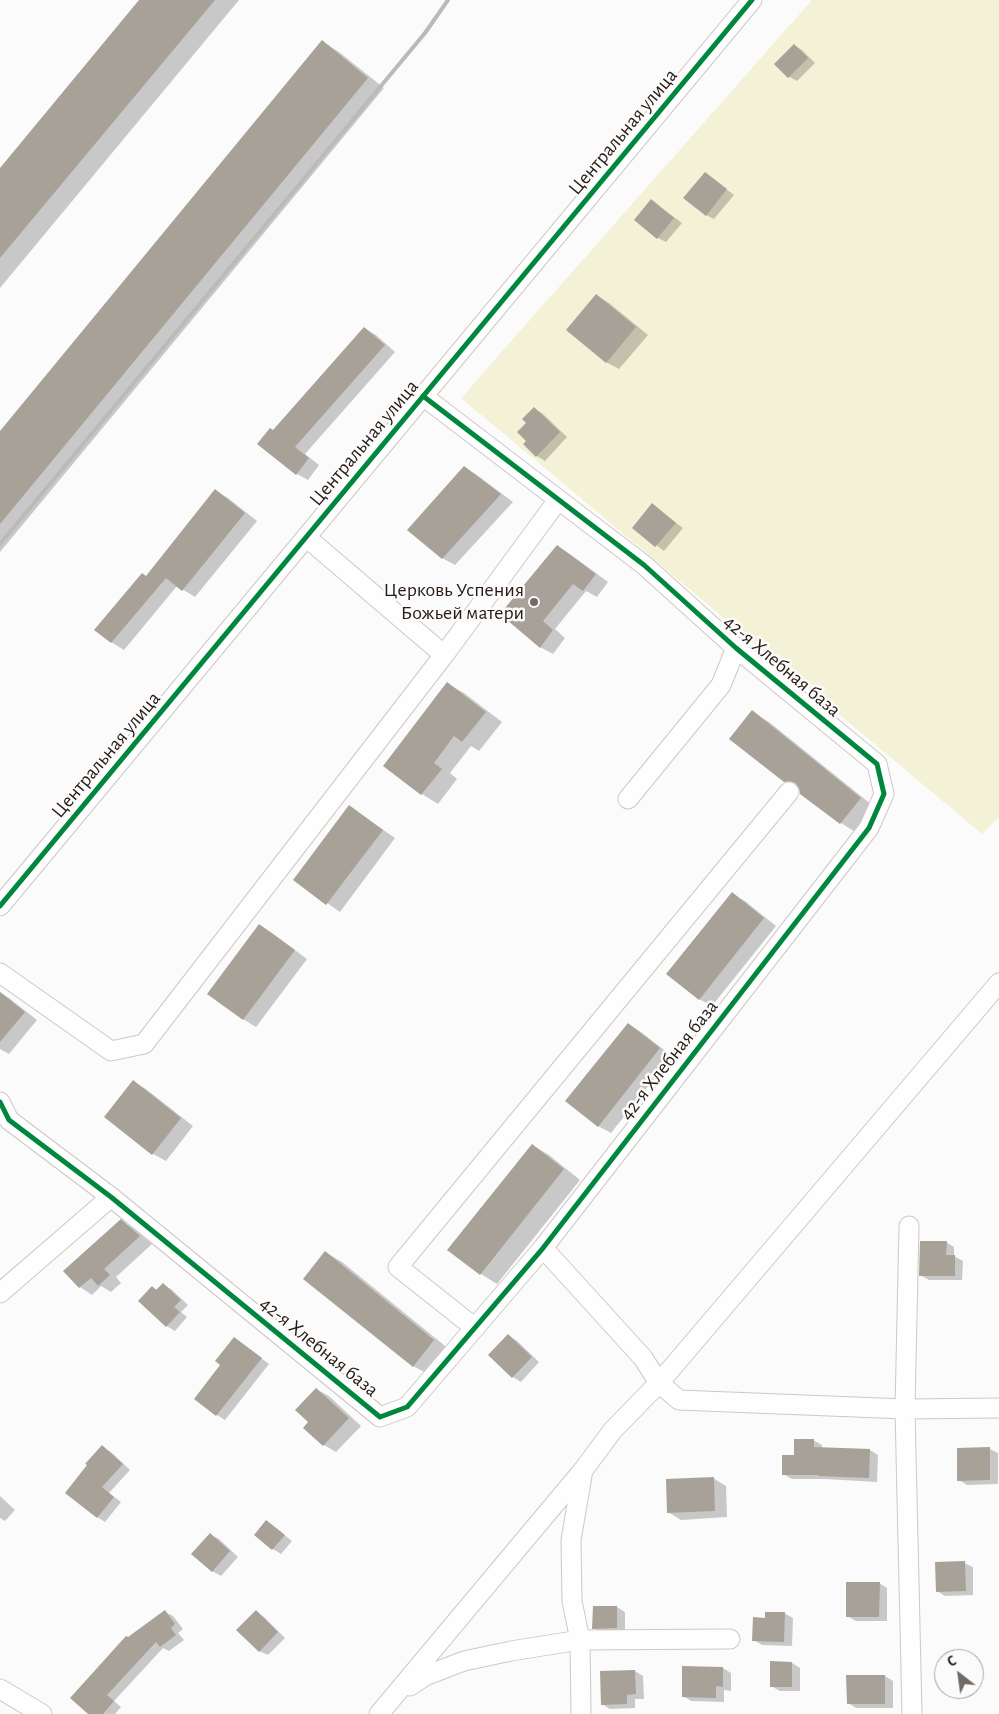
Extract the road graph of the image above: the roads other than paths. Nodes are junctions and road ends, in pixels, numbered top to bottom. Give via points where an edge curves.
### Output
1 (752, 0) edge
2 (423, 396) junction
3 (558, 500) junction
4 (306, 537) junction
5 (736, 648) junction
6 (444, 654) junction
7 (789, 792) dead end
8 (628, 799) dead end
9 (0, 906) edge
10 (0, 973) edge
11 (999, 983) edge
12 (0, 1102) edge
13 (111, 1197) junction
14 (909, 1226) dead end
15 (543, 1248) junction
16 (0, 1293) edge
17 (475, 1328) junction
18 (659, 1383) junction
19 (999, 1408) edge
20 (905, 1409) junction
21 (584, 1469) junction
22 (730, 1639) dead end
23 (580, 1640) junction
24 (0, 1689) edge
25 (393, 1698) junction
26 (42, 1714) edge
27 (379, 1714) edge
28 (580, 1714) edge
29 (912, 1714) edge

1 - 2 street, Центральная улица
2 - 3 street, 42-я Хлебная база
2 - 4 street, Центральная улица
3 - 5 street, 42-я Хлебная база via 644,565
3 - 6 street
4 - 6 street
4 - 9 street, Центральная улица
5 - 8 street via 721,685
5 - 15 street, 42-я Хлебная база via 877,764 884,794 869,828
6 - 10 street via 144,1044 111,1050
7 - 17 street via 398,1267
11 - 18 street
12 - 13 street, 42-я Хлебная база via 9,1120
13 - 16 street
13 - 17 street, 42-я Хлебная база via 380,1417 407,1407
14 - 20 street
15 - 17 street, 42-я Хлебная база
15 - 18 street via 643,1358
18 - 20 street via 679,1400
18 - 21 street via 613,1430
19 - 20 street
20 - 29 street
21 - 23 street via 571,1540 572,1601
21 - 25 street
22 - 23 street
23 - 25 street via 464,1661 425,1676
23 - 28 street
24 - 26 street
25 - 27 street

